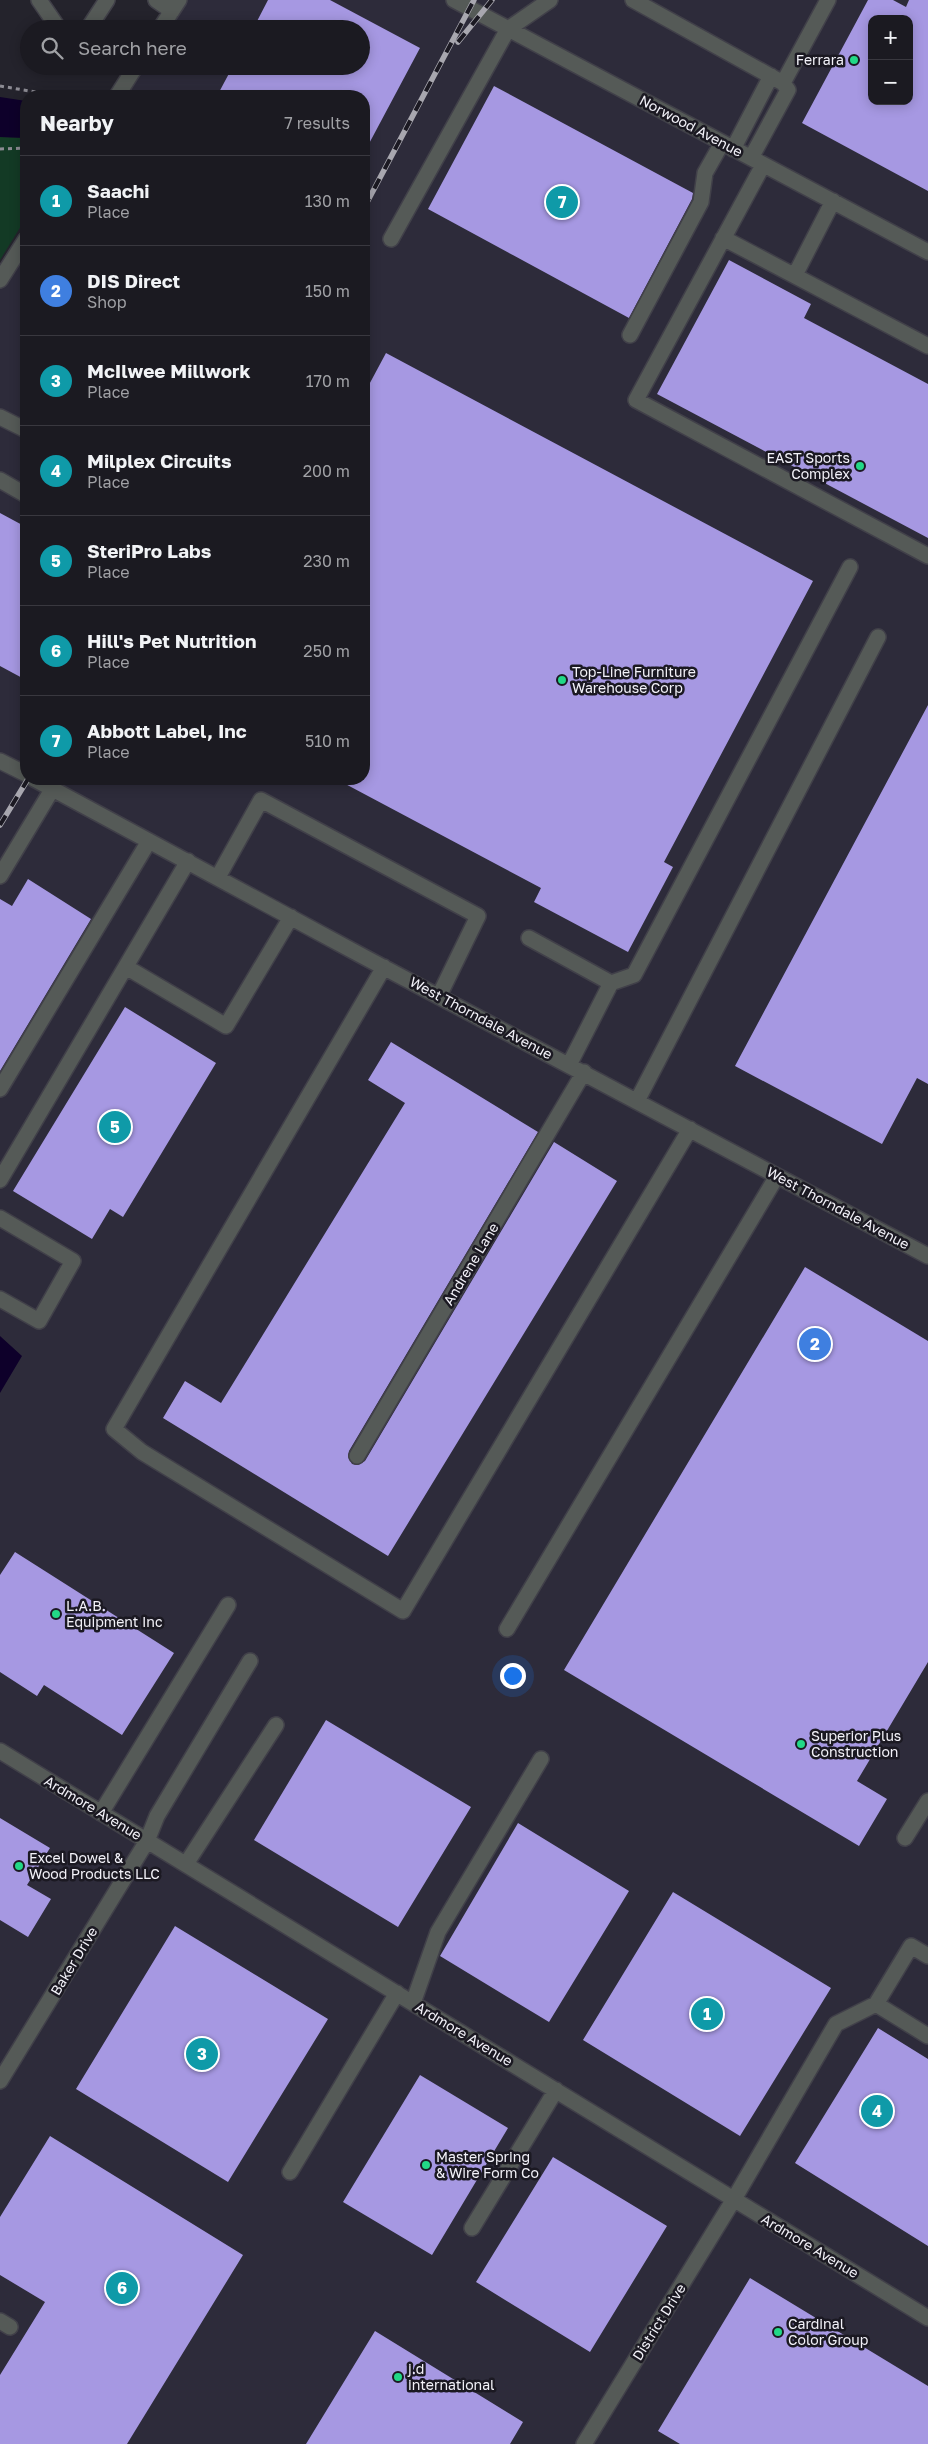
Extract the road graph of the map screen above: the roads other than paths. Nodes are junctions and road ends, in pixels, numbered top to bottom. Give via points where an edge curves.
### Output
1 (39, 0) edge
2 (107, 0) edge
3 (156, 0) edge
4 (454, 0) edge
5 (550, 0) edge
6 (633, 0) edge
7 (828, 0) edge
8 (175, 5) edge
9 (53, 20) edge
10 (94, 20) edge
11 (166, 20) edge
12 (508, 29) junction
13 (130, 75) edge
14 (777, 79) junction
15 (121, 90) edge
16 (728, 146) junction
17 (757, 161) junction
18 (833, 202) junction
19 (723, 238) junction
20 (391, 239) dead end
21 (20, 248) edge
22 (928, 252) edge
23 (795, 276) junction
24 (0, 280) edge
25 (630, 336) dead end
26 (928, 346) edge
27 (0, 417) edge
28 (20, 427) edge
29 (0, 480) edge
30 (20, 492) edge
31 (928, 556) edge
32 (850, 567) dead end
33 (878, 637) dead end
34 (0, 761) edge
35 (20, 771) edge
36 (47, 785) edge
37 (53, 788) junction
38 (149, 840) junction
39 (188, 861) junction
40 (0, 876) edge
41 (218, 877) junction
42 (291, 918) junction
43 (529, 938) dead end
44 (126, 967) junction
45 (384, 968) junction
46 (611, 983) junction
47 (439, 996) junction
48 (569, 1065) junction
49 (584, 1072) junction
50 (0, 1089) edge
51 (637, 1101) junction
52 (690, 1129) junction
53 (777, 1176) junction
54 (0, 1180) edge
55 (0, 1218) edge
56 (928, 1256) edge
57 (0, 1299) edge
58 (357, 1456) dead end
59 (228, 1605) dead end
60 (507, 1629) dead end
61 (250, 1661) dead end
62 (276, 1725) dead end
63 (0, 1751) edge
64 (542, 1759) dead end
65 (928, 1801) edge
66 (101, 1813) junction
67 (905, 1838) dead end
68 (147, 1841) junction
69 (186, 1864) junction
70 (928, 1956) edge
71 (397, 1993) junction
72 (413, 2003) junction
73 (876, 2004) junction
74 (928, 2036) edge
75 (3, 2071) edge
76 (556, 2090) junction
77 (290, 2172) dead end
78 (734, 2200) junction
79 (472, 2228) dead end
80 (928, 2318) edge
81 (584, 2444) edge

1 - 9 street
2 - 10 street
3 - 8 street
4 - 12 street, Norwood Avenue
5 - 12 street
6 - 14 street
7 - 14 street
8 - 11 street
12 - 16 street, Norwood Avenue
12 - 20 street
13 - 15 street
14 - 16 street
14 - 17 street via 788,90
16 - 17 street, Norwood Avenue
16 - 25 street via 705,173 701,202
17 - 18 street, Norwood Avenue
17 - 19 street
18 - 22 street, Norwood Avenue
18 - 23 street
19 - 23 street
19 - 31 street via 636,400
21 - 24 street
23 - 26 street
27 - 28 street
29 - 30 street
32 - 46 street via 634,975
33 - 51 street
34 - 35 street
36 - 37 street, West Thorndale Avenue
37 - 38 street, West Thorndale Avenue
37 - 40 street
38 - 39 street, West Thorndale Avenue
38 - 50 street
39 - 41 street, West Thorndale Avenue
39 - 44 street
41 - 42 street, West Thorndale Avenue
41 - 47 street via 261,800 478,916
42 - 44 street via 226,1026
42 - 45 street, West Thorndale Avenue
43 - 46 street
44 - 54 street
45 - 47 street, West Thorndale Avenue
45 - 52 street via 114,1429 142,1452 403,1611
46 - 48 street
47 - 48 street, West Thorndale Avenue
48 - 49 street, West Thorndale Avenue
49 - 51 street, West Thorndale Avenue
49 - 58 street, Andrene Lane
51 - 52 street, West Thorndale Avenue
52 - 53 street, West Thorndale Avenue
53 - 56 street, West Thorndale Avenue
53 - 60 street
55 - 57 street via 74,1261 39,1321
59 - 66 street
61 - 68 street, Baker Drive via 157,1816
62 - 69 street
63 - 66 street, Ardmore Avenue
64 - 72 street via 438,1932
65 - 67 street
66 - 68 street, Ardmore Avenue
68 - 69 street, Ardmore Avenue
68 - 75 street, Baker Drive
69 - 71 street, Ardmore Avenue
70 - 73 street via 911,1946
71 - 72 street, Ardmore Avenue
71 - 77 street
72 - 76 street, Ardmore Avenue
73 - 74 street
73 - 78 street, District Drive via 836,2024
76 - 78 street, Ardmore Avenue
76 - 79 street
78 - 80 street, Ardmore Avenue
78 - 81 street, District Drive

